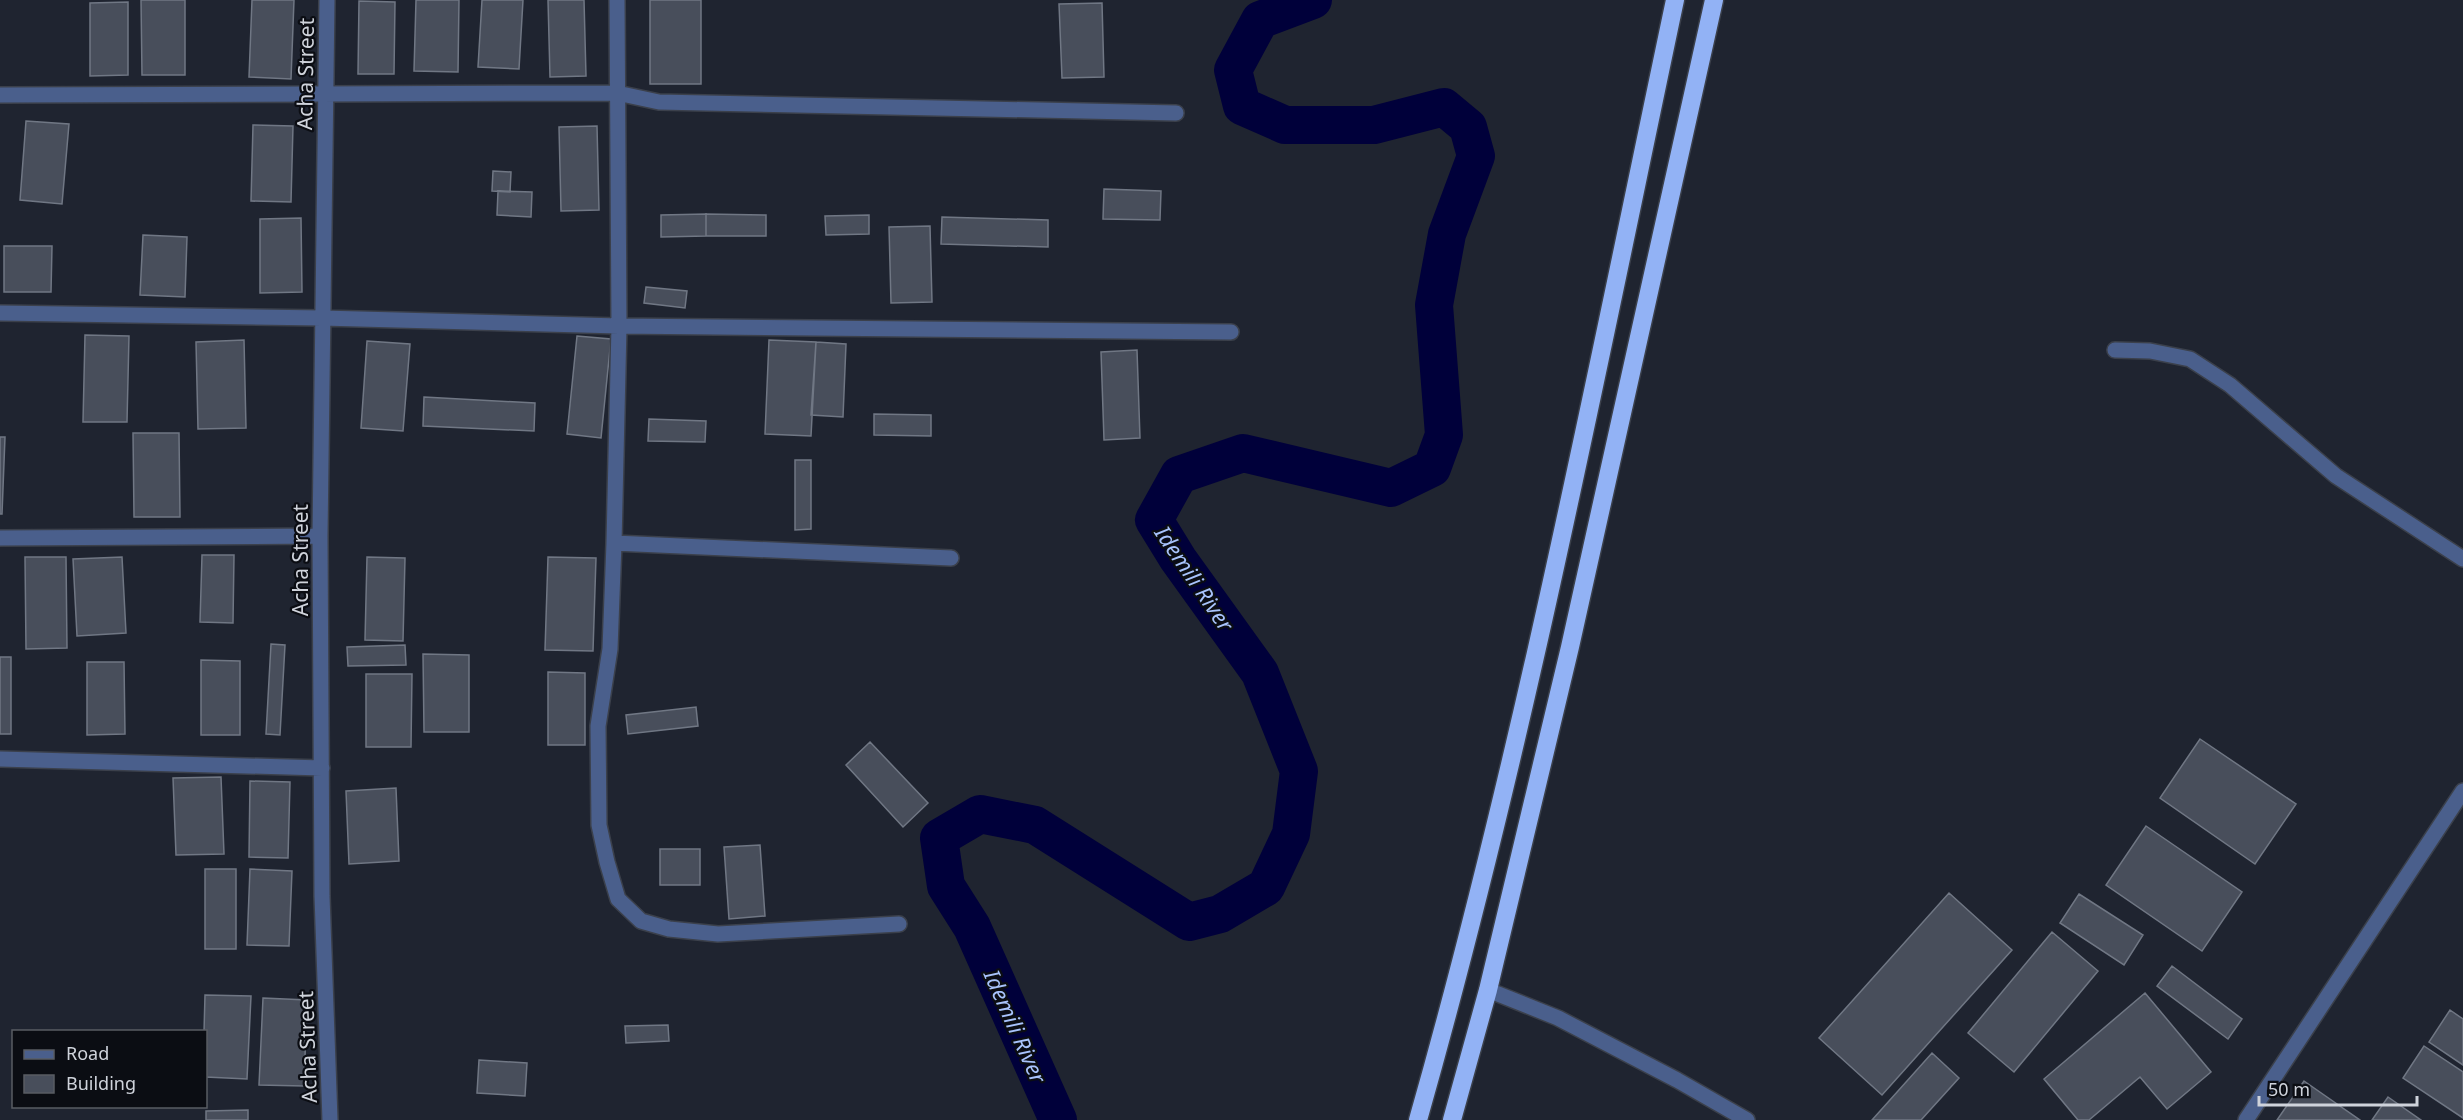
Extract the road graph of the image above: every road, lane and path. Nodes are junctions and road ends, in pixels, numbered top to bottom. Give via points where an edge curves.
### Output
1 (327, 0) edge
2 (616, 0) edge
3 (1675, 0) edge
4 (1714, 0) edge
5 (326, 93) junction
6 (617, 93) junction
7 (0, 95) edge
8 (1176, 113) dead end
9 (0, 313) edge
10 (322, 318) junction
11 (619, 326) junction
12 (1231, 332) dead end
13 (2115, 350) dead end
14 (320, 536) junction
15 (0, 538) edge
16 (614, 543) junction
17 (951, 558) dead end
18 (2463, 559) edge
19 (0, 759) edge
20 (322, 768) junction
21 (2463, 791) edge
22 (899, 924) dead end
23 (1488, 990) junction
24 (330, 1120) edge
25 (1418, 1120) edge
26 (1452, 1120) edge
27 (1747, 1120) edge
28 (2246, 1120) edge

1 - 5 street, Acha Street
2 - 6 street
3 - 25 highway via 1551,587 1483,873
4 - 23 highway via 1570,647
5 - 6 street
5 - 7 street
5 - 10 street, Acha Street
6 - 8 street via 659,102
6 - 11 street
9 - 10 street
10 - 11 street
10 - 14 street, Acha Street
11 - 12 street
11 - 16 street
13 - 18 street via 2150,351 2190,359 2230,385 2336,476
14 - 15 street
14 - 20 street, Acha Street
16 - 17 street
16 - 22 street via 610,649 598,726 599,825 618,899 641,921 669,929 718,934
19 - 20 street
20 - 24 street, Acha Street
21 - 28 street
23 - 26 highway
23 - 27 street via 1557,1018

